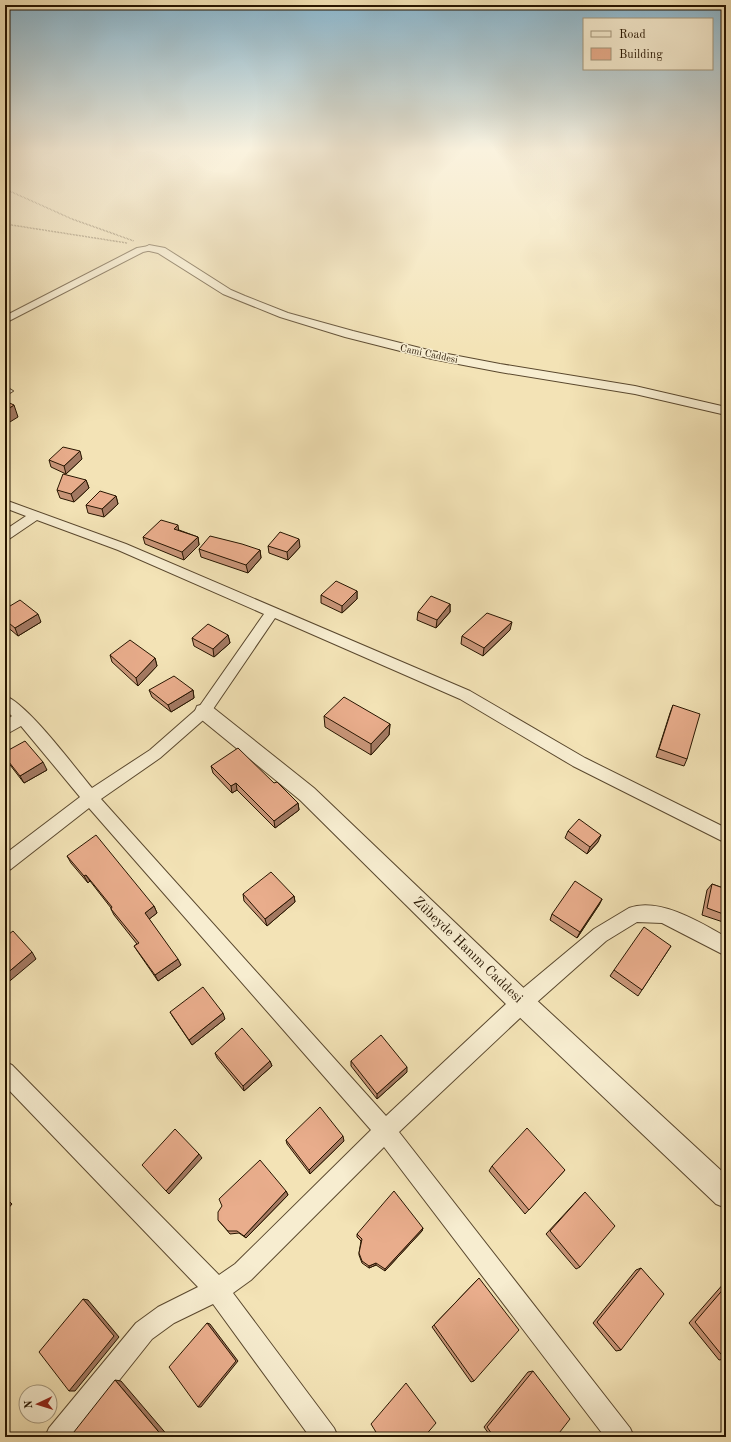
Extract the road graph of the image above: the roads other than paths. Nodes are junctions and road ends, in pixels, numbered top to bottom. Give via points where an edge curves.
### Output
1 (149, 248) joint
2 (5, 320) edge
3 (726, 411) edge
4 (5, 504) edge
5 (36, 515) junction
6 (5, 536) edge
7 (272, 612) junction
8 (5, 702) edge
9 (204, 711) junction
10 (23, 717) junction
11 (5, 730) edge
12 (90, 798) junction
13 (726, 836) edge
14 (5, 864) edge
15 (726, 947) edge
16 (522, 1003) junction
17 (5, 1072) edge
18 (385, 1130) junction
19 (726, 1194) edge
20 (217, 1290) junction
21 (58, 1437) edge
22 (325, 1437) edge
23 (620, 1437) edge

1 - 2 street via 140,250
1 - 3 street, Cami Caddesi via 161,250 227,292 284,315 349,334 432,355 635,390
4 - 5 street
5 - 6 street
5 - 7 street via 122,547
7 - 9 street
7 - 13 street via 465,695 579,762
8 - 10 street
9 - 12 street via 155,754
9 - 16 street, Zübeyde Hanım Caddesi via 307,794
10 - 11 street
10 - 12 street
12 - 14 street
12 - 18 street
15 - 16 street via 663,915 635,914 600,935
16 - 18 street
16 - 19 street, Zübeyde Hanım Caddesi
17 - 20 street
18 - 20 street via 243,1272
18 - 23 street
20 - 21 street via 166,1315 144,1331
20 - 22 street

